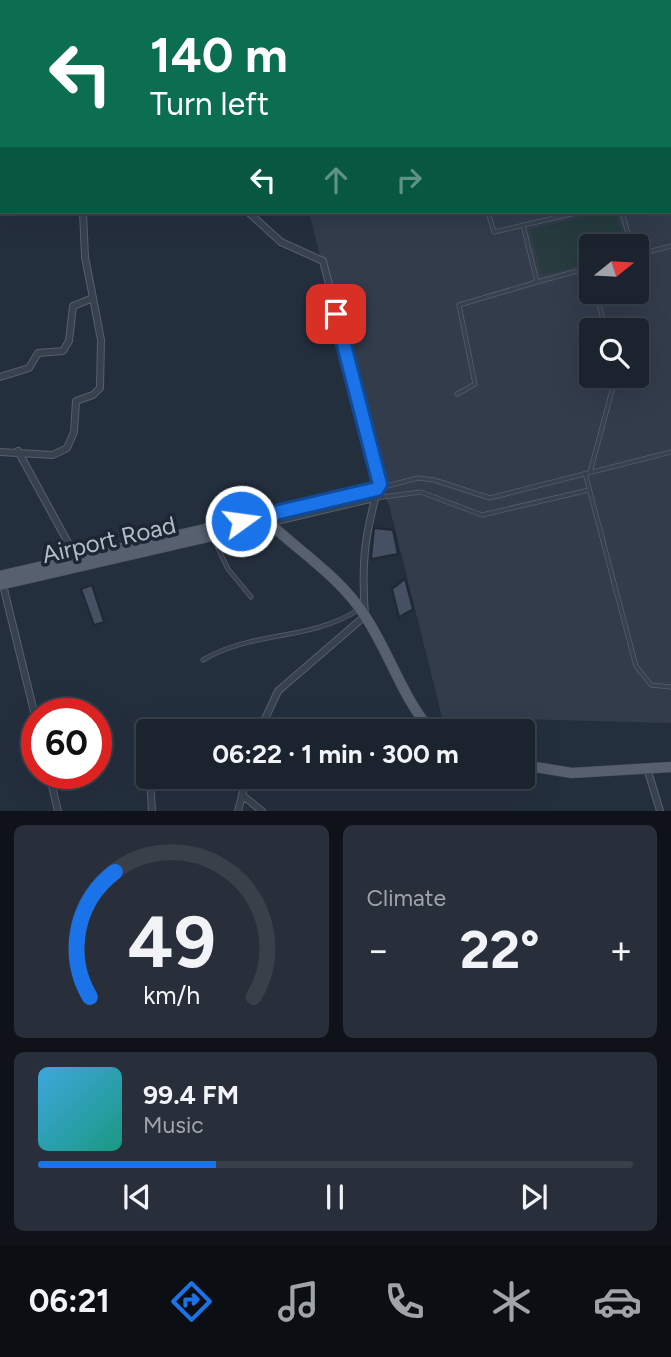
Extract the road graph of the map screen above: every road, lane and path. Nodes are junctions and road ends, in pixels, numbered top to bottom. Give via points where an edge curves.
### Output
1 (83, 214) edge
2 (250, 214) edge
3 (489, 214) edge
4 (553, 214) edge
5 (571, 214) edge
6 (623, 214) edge
7 (554, 218) junction
8 (523, 225) junction
9 (628, 234) edge
10 (671, 246) edge
11 (649, 252) edge
12 (579, 270) edge
13 (537, 282) junction
14 (93, 298) junction
15 (0, 377) edge
16 (612, 388) edge
17 (457, 394) dead end
18 (18, 451) junction
19 (0, 452) edge
20 (671, 452) edge
21 (587, 472) junction
22 (377, 489) junction
23 (589, 490) junction
24 (374, 498) junction
25 (265, 520) junction
26 (213, 538) junction
27 (77, 559) junction
28 (1, 579) edge
29 (251, 597) dead end
30 (362, 612) junction
31 (203, 660) dead end
32 (671, 687) edge
33 (31, 698) edge
34 (265, 719) edge
35 (422, 719) edge
36 (535, 767) edge
37 (671, 767) edge
38 (647, 768) junction
39 (52, 789) edge
40 (151, 789) edge
41 (244, 789) edge
42 (242, 795) junction
43 (58, 811) edge
44 (152, 811) edge
45 (239, 811) edge
46 (262, 811) edge
47 (660, 811) edge

1 - 14 street
2 - 22 street via 281,242 323,261 380,476
3 - 8 lane via 494,232
4 - 7 lane
5 - 7 lane
6 - 9 lane
7 - 8 lane
8 - 13 lane
10 - 11 lane
12 - 13 lane
13 - 17 lane via 460,305 475,384
14 - 15 street via 73,306 69,341 63,351 38,353 29,368
14 - 18 street via 101,340 100,388 76,401 74,432 63,452
16 - 21 lane
18 - 19 street
18 - 27 street
20 - 21 lane
21 - 22 lane via 490,498 418,478
21 - 23 lane
22 - 24 street
22 - 25 street
23 - 24 lane via 482,515 421,492
23 - 32 lane via 636,666 651,685
24 - 25 street
24 - 30 street via 363,551
25 - 26 main road, Airport Road
25 - 27 main road
25 - 30 main road via 322,567
26 - 28 main road, Airport Road
26 - 29 lane via 224,564
27 - 28 main road
28 - 33 street
30 - 31 lane via 331,625 226,647
30 - 34 street via 278,691
30 - 35 main road
36 - 38 main road via 572,773
37 - 38 main road
38 - 47 street
39 - 43 street
40 - 44 street
41 - 42 street
42 - 45 street
42 - 46 street

